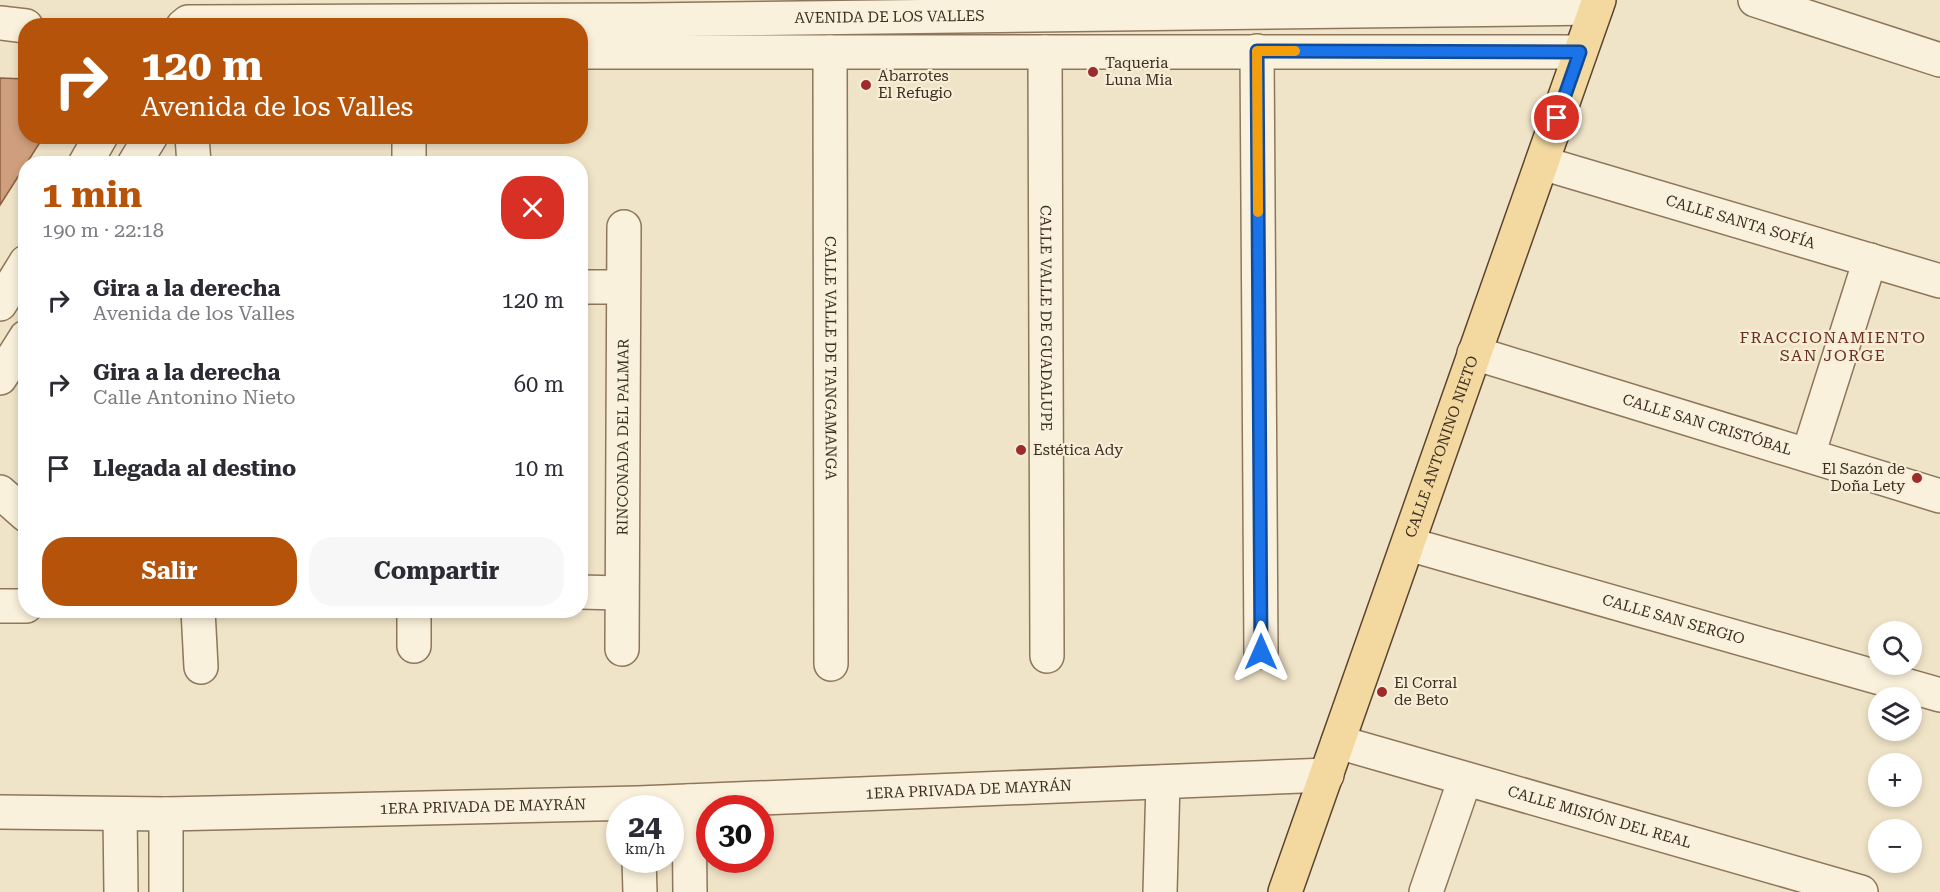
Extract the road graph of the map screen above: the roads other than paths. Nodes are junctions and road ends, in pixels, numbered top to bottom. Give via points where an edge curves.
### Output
1 (1755, 0) edge
2 (1598, 4) edge
3 (1148, 12) junction
4 (0, 23) edge
5 (18, 25) edge
6 (588, 33) edge
7 (644, 36) junction
8 (588, 50) edge
9 (1149, 50) junction
10 (1257, 51) junction
11 (830, 52) junction
12 (1045, 52) junction
13 (1580, 52) junction
14 (1940, 60) edge
15 (1542, 163) junction
16 (624, 227) dead end
17 (1870, 260) junction
18 (18, 275) edge
19 (1940, 281) edge
20 (588, 287) edge
21 (622, 287) junction
22 (0, 304) edge
23 (18, 350) edge
24 (1474, 353) junction
25 (0, 378) edge
26 (1808, 455) junction
27 (0, 492) edge
28 (1940, 496) edge
29 (18, 508) edge
30 (1408, 544) junction
31 (588, 592) edge
32 (621, 593) junction
33 (0, 606) edge
34 (18, 606) edge
35 (198, 618) edge
36 (414, 618) edge
37 (414, 646) dead end
38 (622, 649) dead end
39 (1261, 652) dead end
40 (1047, 656) dead end
41 (831, 664) dead end
42 (201, 667) dead end
43 (1940, 695) edge
44 (1338, 742) junction
45 (1327, 774) junction
46 (1465, 779) junction
47 (1164, 783) junction
48 (684, 801) edge
49 (689, 801) junction
50 (606, 807) edge
51 (0, 812) edge
52 (120, 814) junction
53 (166, 814) junction
54 (639, 873) edge
55 (121, 892) edge
56 (166, 892) edge
57 (640, 892) edge
58 (690, 892) edge
59 (1160, 892) edge
60 (1285, 892) edge
61 (1426, 892) edge
62 (1862, 892) edge

1 - 14 street
2 - 3 street, AVENIDA DE LOS VALLES
2 - 13 main road, CALLE ANTONINO NIETO
3 - 7 street, AVENIDA DE LOS VALLES
3 - 9 street
4 - 5 street
6 - 7 street, AVENIDA DE LOS VALLES
7 - 8 street, AVENIDA DE LOS VALLES
7 - 11 street, AVENIDA DE LOS VALLES
9 - 10 street, AVENIDA DE LOS VALLES
9 - 12 street, AVENIDA DE LOS VALLES
10 - 13 street, AVENIDA DE LOS VALLES
10 - 39 street
11 - 12 street, AVENIDA DE LOS VALLES
11 - 41 street, CALLE VALLE DE TANGAMANGA
12 - 40 street, CALLE VALLE DE GUADALUPE
13 - 15 main road, CALLE ANTONINO NIETO
15 - 17 street, CALLE SANTA SOFÍA
15 - 24 main road, CALLE ANTONINO NIETO
16 - 21 street, RINCONADA DEL PALMAR
17 - 19 street, CALLE SANTA SOFÍA
17 - 26 street
18 - 22 street
20 - 21 street
21 - 32 street, RINCONADA DEL PALMAR
23 - 25 street
24 - 26 street, CALLE SAN CRISTÓBAL
24 - 30 main road, CALLE ANTONINO NIETO
26 - 28 street, CALLE SAN CRISTÓBAL
27 - 29 street
30 - 43 street, CALLE SAN SERGIO
30 - 44 main road, CALLE ANTONINO NIETO
31 - 32 street
32 - 38 street, RINCONADA DEL PALMAR
33 - 34 street
35 - 42 street
36 - 37 street
44 - 45 main road, CALLE ANTONINO NIETO
44 - 46 street, CALLE MISIÓN DEL REAL
45 - 47 street, 1ERA PRIVADA DE MAYRÁN
45 - 60 main road, CALLE ANTONINO NIETO
46 - 61 street
46 - 62 street, CALLE MISIÓN DEL REAL
47 - 49 street, 1ERA PRIVADA DE MAYRÁN
47 - 59 street
48 - 49 street, 1ERA PRIVADA DE MAYRÁN
49 - 58 street
50 - 53 street, 1ERA PRIVADA DE MAYRÁN
51 - 52 street, 1ERA PRIVADA DE MAYRÁN
52 - 53 street, 1ERA PRIVADA DE MAYRÁN
52 - 55 street
53 - 56 street
54 - 57 street

